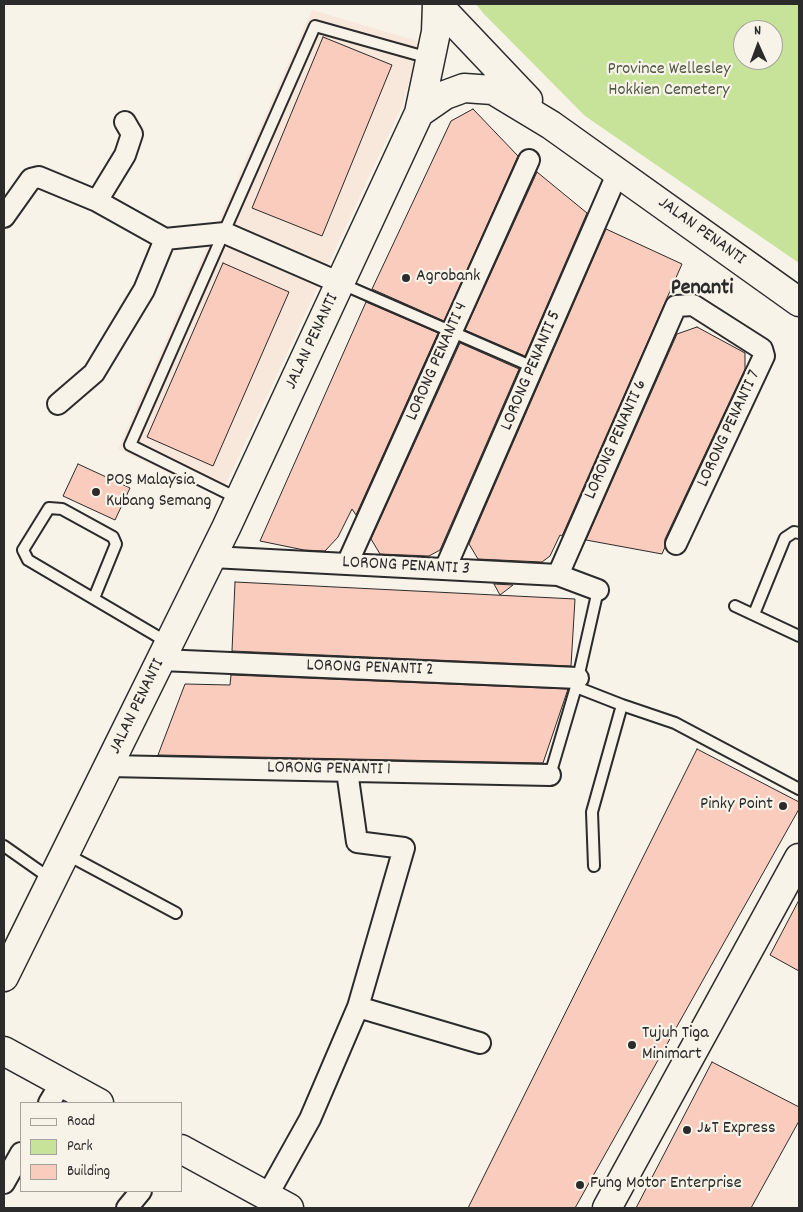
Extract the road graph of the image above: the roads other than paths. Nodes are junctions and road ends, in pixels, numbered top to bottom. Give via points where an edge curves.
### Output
1 (437, 4) edge
2 (430, 58) junction
3 (419, 113) junction
4 (125, 122) dead end
5 (551, 125) junction
6 (529, 160) dead end
7 (618, 172) junction
8 (97, 201) junction
9 (4, 217) edge
10 (225, 233) junction
11 (165, 239) junction
12 (340, 283) junction
13 (799, 302) edge
14 (676, 306) joint
15 (452, 332) junction
16 (533, 367) junction
17 (58, 404) dead end
18 (240, 500) junction
19 (799, 533) edge
20 (676, 544) dead end
21 (212, 557) junction
22 (347, 564) junction
23 (445, 569) junction
24 (558, 575) junction
25 (598, 590) joint
26 (94, 598) junction
27 (735, 606) dead end
28 (754, 614) junction
29 (799, 636) edge
30 (165, 652) junction
31 (577, 683) junction
32 (622, 705) junction
33 (108, 766) junction
34 (347, 771) junction
35 (550, 775) joint
36 (799, 789) edge
37 (4, 846) edge
38 (65, 853) junction
39 (799, 858) edge
40 (594, 866) dead end
41 (52, 880) junction
42 (176, 913) dead end
43 (4, 977) edge
44 (358, 1007) junction
45 (4, 1034) edge
46 (480, 1043) dead end
47 (13, 1056) edge
48 (55, 1093) edge
49 (95, 1102) edge
50 (182, 1150) edge
51 (20, 1155) edge
52 (4, 1183) edge
53 (140, 1192) edge
54 (278, 1202) edge
55 (127, 1208) edge
56 (607, 1208) edge

1 - 2 main road via 436,32
1 - 5 main road
2 - 3 main road
2 - 10 lane via 315,26
3 - 5 main road, JALAN PENANTI via 444,95 464,88 493,90
3 - 12 main road, JALAN PENANTI
4 - 8 street via 132,134 125,155
5 - 7 main road, JALAN PENANTI
6 - 15 street, LORONG PENANTI 4
7 - 13 main road, JALAN PENANTI
7 - 16 street, LORONG PENANTI 5
8 - 9 street via 39,177 31,178
8 - 11 street
10 - 11 street
10 - 12 street
10 - 18 lane via 130,446
11 - 17 street via 144,290 94,373
12 - 15 lane
12 - 18 main road, JALAN PENANTI
14 - 20 street, LORONG PENANTI 7 via 693,305 762,349 764,356
14 - 24 street, LORONG PENANTI 6
15 - 16 lane
15 - 22 street, LORONG PENANTI 4
16 - 23 street, LORONG PENANTI 5
18 - 21 main road, JALAN PENANTI
19 - 28 lane via 794,532 784,538
21 - 22 street, LORONG PENANTI 3
21 - 30 main road, JALAN PENANTI
22 - 23 street, LORONG PENANTI 3
23 - 24 street, LORONG PENANTI 3
24 - 25 street, LORONG PENANTI 3
25 - 31 lane
26 - 26 lane via 28,560 23,550 49,508 62,510 113,537 116,544
26 - 30 lane
27 - 28 lane
28 - 29 lane
30 - 31 street, LORONG PENANTI 2
30 - 33 main road, JALAN PENANTI
31 - 32 lane
31 - 35 lane
32 - 36 lane via 675,723
32 - 40 lane via 592,812
33 - 34 street, LORONG PENANTI 1
33 - 38 main road, JALAN PENANTI
34 - 35 street, LORONG PENANTI 1
34 - 44 street via 357,842 404,848
37 - 41 lane
38 - 41 main road, JALAN PENANTI
38 - 42 lane
39 - 56 main road
41 - 43 main road, JALAN PENANTI
44 - 46 street
44 - 54 street
45 - 47 main road
47 - 48 main road
48 - 49 main road
50 - 54 main road
51 - 52 street
53 - 55 street

